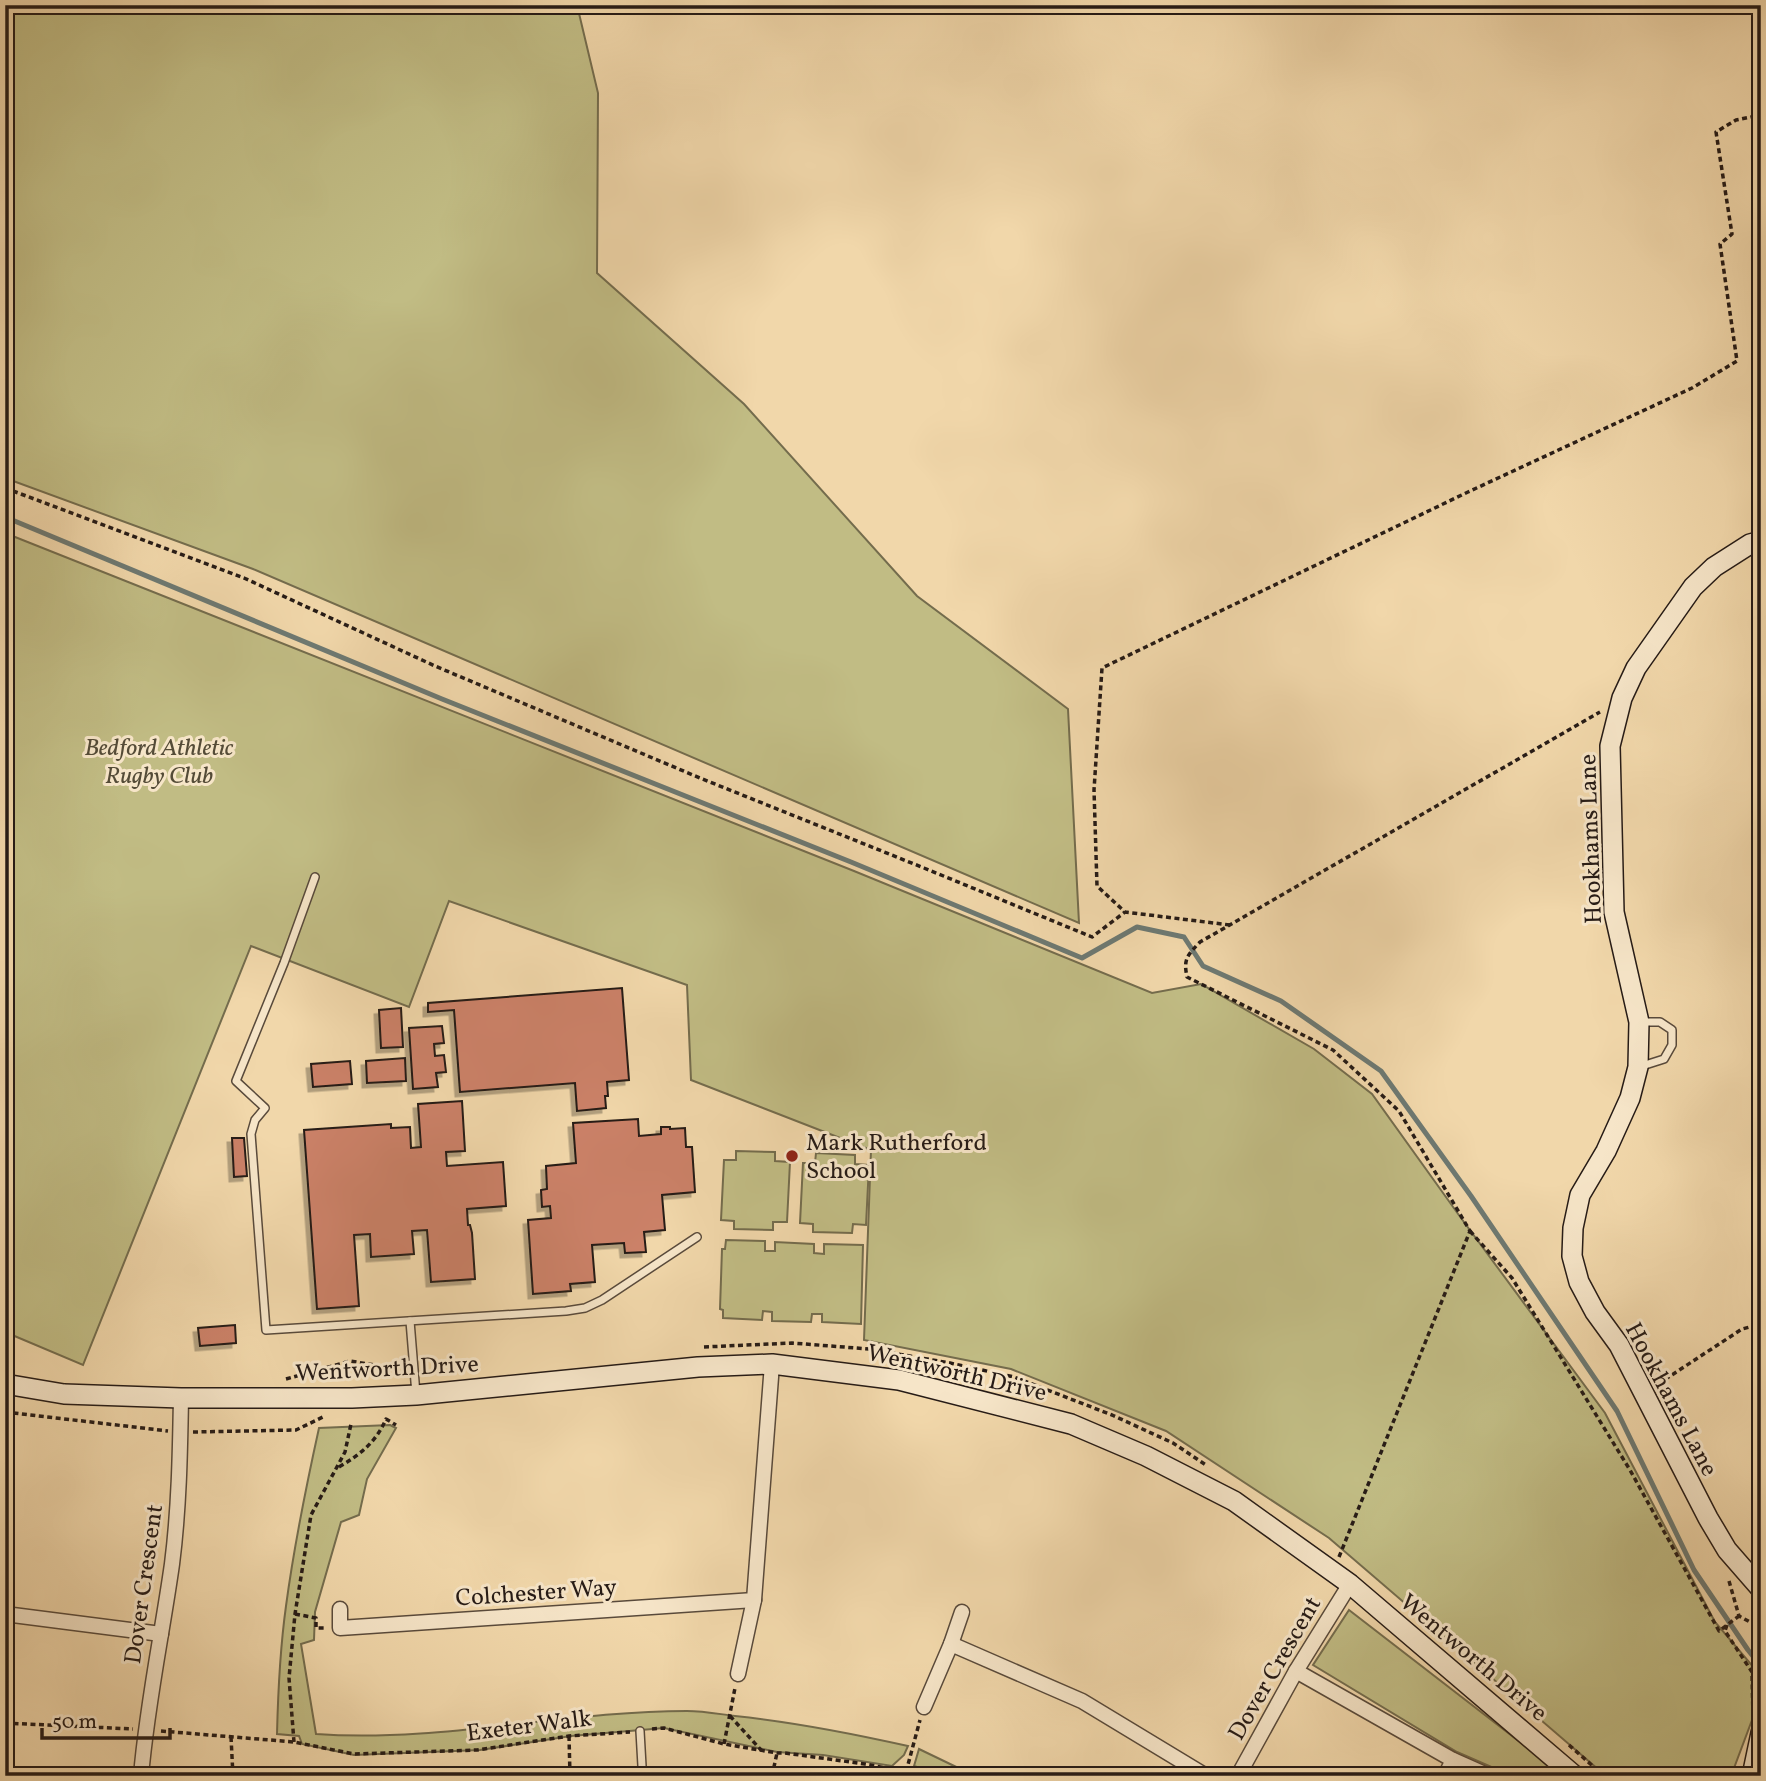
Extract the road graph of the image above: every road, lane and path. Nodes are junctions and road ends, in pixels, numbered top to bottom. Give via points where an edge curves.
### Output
1 (14, 5) edge
2 (5, 21) edge
3 (1761, 115) edge
4 (5, 488) edge
5 (1761, 541) edge
6 (1622, 698) junction
7 (315, 877) dead end
8 (1125, 912) junction
9 (1230, 925) junction
10 (1639, 1022) junction
11 (1638, 1067) junction
12 (1470, 1231) junction
13 (697, 1237) dead end
14 (410, 1321) junction
15 (1761, 1324) edge
16 (698, 1348) dead end
17 (772, 1364) junction
18 (415, 1372) junction
19 (277, 1381) dead end
20 (5, 1384) edge
21 (1644, 1393) junction
22 (416, 1395) junction
23 (181, 1398) junction
24 (351, 1424) dead end
25 (396, 1424) dead end
26 (1208, 1466) dead end
27 (338, 1468) junction
28 (1339, 1557) dead end
29 (1350, 1584) junction
30 (1761, 1589) edge
31 (754, 1600) junction
32 (340, 1609) dead end
33 (962, 1612) dead end
34 (5, 1614) edge
35 (295, 1614) junction
36 (1727, 1625) junction
37 (340, 1628) junction
38 (1761, 1628) edge
39 (161, 1634) junction
40 (951, 1644) junction
41 (1296, 1671) junction
42 (738, 1674) joint
43 (924, 1707) joint
44 (730, 1716) junction
45 (5, 1723) edge
46 (1757, 1726) edge
47 (145, 1730) junction
48 (640, 1731) junction
49 (569, 1736) junction
50 (231, 1737) junction
51 (1564, 1741) dead end
52 (294, 1742) junction
53 (724, 1744) junction
54 (762, 1751) junction
55 (777, 1754) junction
56 (1453, 1760) junction
57 (906, 1772) junction
58 (141, 1776) edge
59 (233, 1776) edge
60 (570, 1776) edge
61 (640, 1776) edge
62 (772, 1776) edge
63 (914, 1776) edge
64 (1206, 1776) edge
65 (1238, 1776) edge
66 (1445, 1776) edge
67 (1489, 1776) edge
68 (1575, 1776) edge
69 (1604, 1776) edge
70 (1752, 1776) edge

1 - 2 path
3 - 8 path via 1736,120 1716,132 1732,234 1720,244 1737,362 1692,388 1102,668 1094,790 1097,886
4 - 8 path via 244,579 485,688 1092,937
5 - 6 street, Hookhams Lane via 1714,566 1693,587 1636,668
6 - 9 path
6 - 10 street, Hookhams Lane via 1610,746 1614,912
7 - 14 lane via 236,1081 265,1108 251,1133 266,1330
8 - 9 path
9 - 12 path via 1190,953 1184,964 1187,977 1333,1049 1399,1111
10 - 11 street, Hookhams Lane
10 - 11 lane via 1660,1022 1672,1030 1672,1045 1664,1059
11 - 21 street, Hookhams Lane via 1606,1152 1580,1195 1572,1256 1579,1282
12 - 28 path
12 - 36 path via 1512,1278 1630,1470 1719,1631
13 - 14 lane via 585,1308
14 - 18 lane
15 - 21 path via 1742,1329
16 - 26 path via 792,1343 856,1348 1014,1377 1112,1415 1173,1443
17 - 22 street, Wentworth Drive
17 - 29 street, Wentworth Drive via 899,1380 1071,1424 1234,1501
17 - 31 street
18 - 19 path via 350,1361
18 - 22 lane
20 - 23 street, Wentworth Drive via 64,1394
21 - 30 street, Hookhams Lane via 1727,1550
22 - 23 street, Wentworth Drive
23 - 39 street, Dover Crescent via 172,1563
24 - 27 path
25 - 27 path via 386,1419 359,1455
27 - 35 path via 310,1515
29 - 41 street, Dover Crescent
29 - 68 street, Wentworth Drive
31 - 37 street, Colchester Way
31 - 42 street
32 - 37 street
33 - 40 street
34 - 39 street
35 - 37 path via 316,1618 316,1628
35 - 52 path via 289,1678
36 - 38 path via 1739,1616
36 - 46 path via 1725,1631 1752,1672
39 - 47 street, Dover Crescent
40 - 43 street
40 - 64 street via 1082,1700
41 - 56 street
41 - 65 street, Dover Crescent
42 - 44 path
43 - 57 path
44 - 53 path
44 - 54 path
45 - 47 path, Exeter Walk
46 - 70 street
47 - 50 path, Exeter Walk
47 - 58 street, Dover Crescent
48 - 49 path, Exeter Walk
48 - 53 path, Exeter Walk via 664,1728
48 - 61 lane
49 - 52 path, Exeter Walk via 477,1750 354,1754
49 - 60 path
50 - 52 path, Exeter Walk
50 - 59 path
51 - 69 path
53 - 54 path, Exeter Walk
54 - 55 path, Exeter Walk
55 - 57 path, Exeter Walk
55 - 62 path
56 - 66 street
56 - 67 street
57 - 63 path, Exeter Walk

